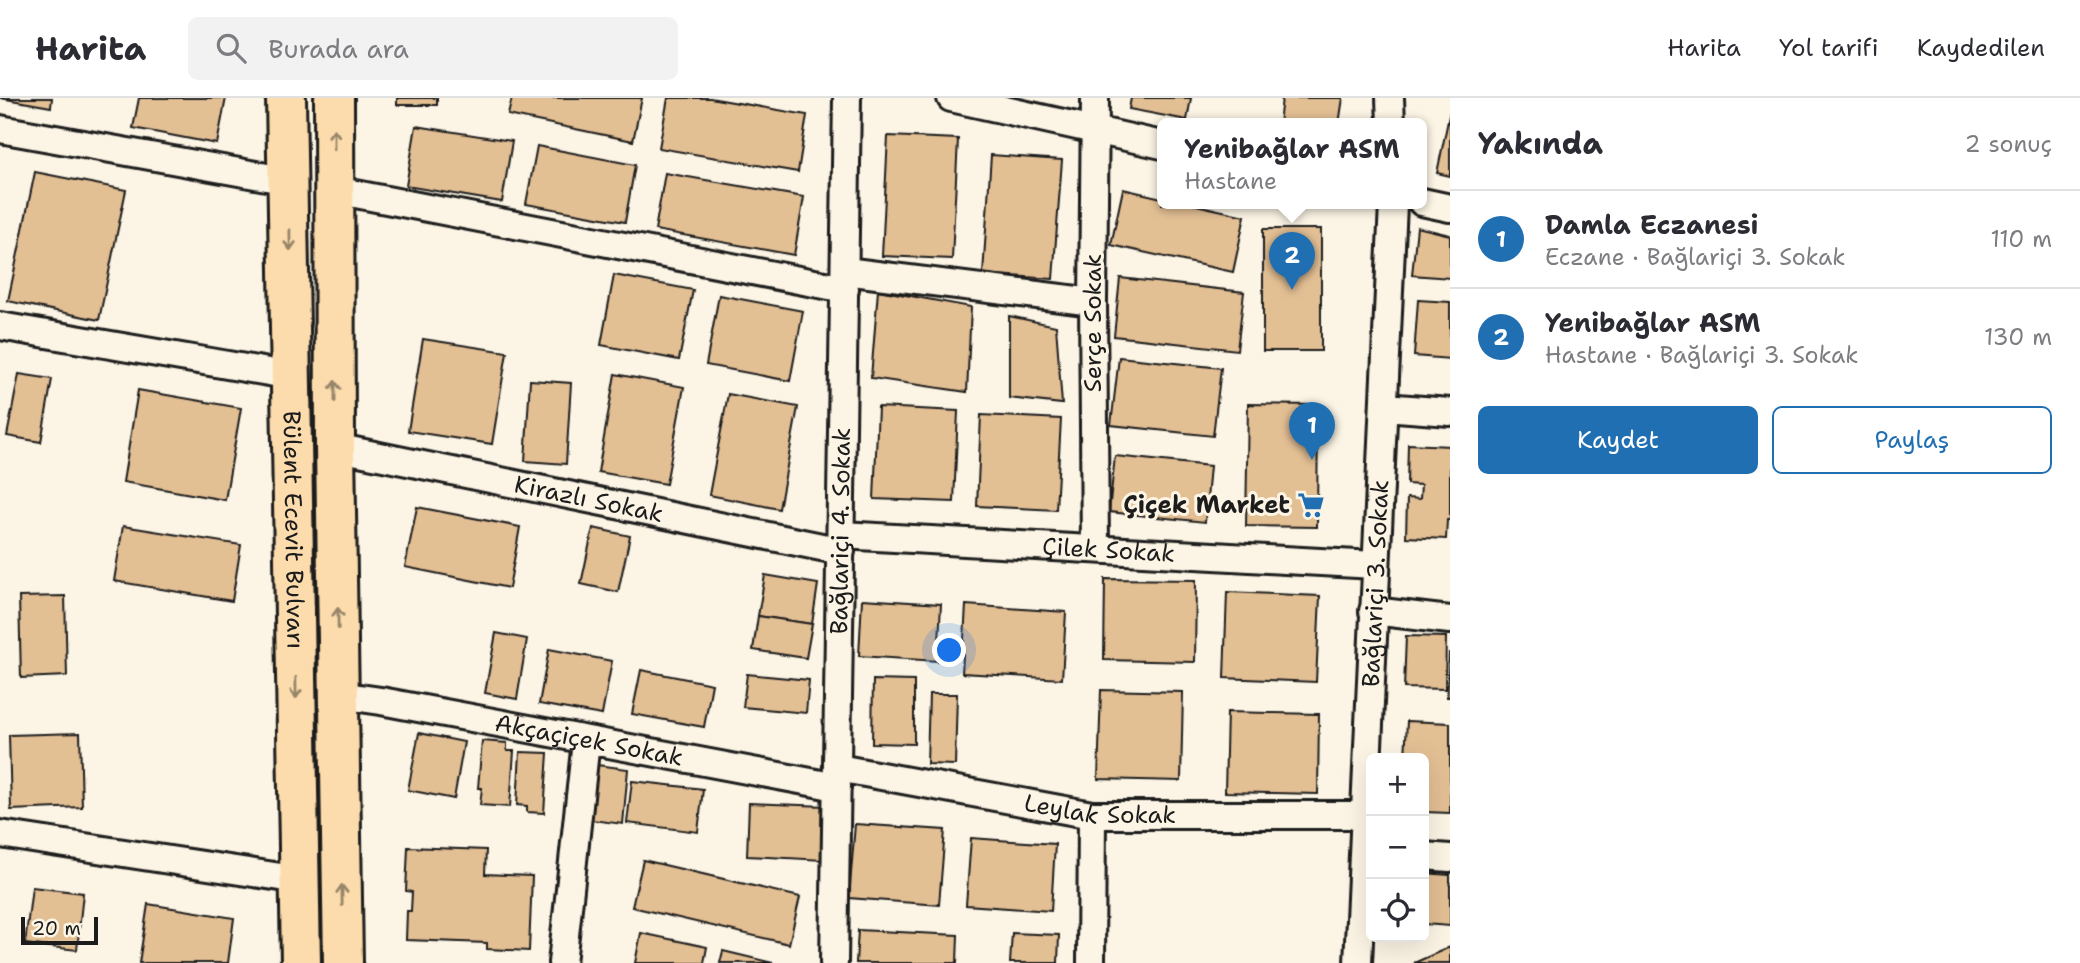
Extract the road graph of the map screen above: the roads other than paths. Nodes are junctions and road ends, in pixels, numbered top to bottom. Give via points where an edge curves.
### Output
1 (286, 98) edge
2 (334, 98) edge
3 (847, 98) edge
4 (951, 98) edge
5 (1095, 98) edge
6 (1390, 98) edge
7 (1391, 118) edge
8 (0, 129) edge
9 (1094, 130) junction
10 (1157, 144) edge
11 (289, 181) junction
12 (335, 190) junction
13 (1427, 203) edge
14 (1450, 208) edge
15 (1394, 209) edge
16 (845, 280) junction
17 (1093, 302) junction
18 (0, 326) edge
19 (292, 376) junction
20 (1384, 407) junction
21 (1450, 412) edge
22 (335, 447) junction
23 (841, 543) junction
24 (1095, 549) junction
25 (1376, 565) junction
26 (1373, 611) junction
27 (1450, 620) edge
28 (340, 695) junction
29 (586, 741) junction
30 (1368, 753) edge
31 (837, 778) junction
32 (1092, 815) junction
33 (1366, 815) edge
34 (0, 834) edge
35 (1429, 856) edge
36 (1450, 858) edge
37 (1366, 873) edge
38 (300, 880) junction
39 (301, 963) edge
40 (343, 963) edge
41 (562, 963) edge
42 (834, 963) edge
43 (1091, 963) edge
44 (1358, 963) edge

1 - 11 main road, Bülent Ecevit Bulvarı
12 -> 2 main road, Bülent Ecevit Bulvarı
3 - 16 street, Bağlariçi 4. Sokak
4 - 9 street
5 - 9 street, Serçe Sokak
6 - 7 street
8 - 11 street
9 - 10 street
9 - 17 street, Serçe Sokak
11 -> 19 main road, Bülent Ecevit Bulvarı
12 - 16 street
22 -> 12 main road, Bülent Ecevit Bulvarı
13 - 14 street
15 - 20 street, Bağlariçi 3. Sokak
16 - 17 street
16 - 23 street, Bağlariçi 4. Sokak
17 - 24 street, Serçe Sokak
18 - 19 street
19 -> 38 main road, Bülent Ecevit Bulvarı
20 - 21 street
20 - 25 street, Bağlariçi 3. Sokak
22 - 23 street, Kirazlı Sokak
28 -> 22 main road, Bülent Ecevit Bulvarı
23 - 24 street, Çilek Sokak
23 - 31 street, Bağlariçi 4. Sokak
24 - 25 street, Çilek Sokak
25 - 26 street, Bağlariçi 3. Sokak
26 - 27 street
26 - 30 street, Bağlariçi 3. Sokak
28 - 29 street, Akçaçiçek Sokak
40 -> 28 main road, Bülent Ecevit Bulvarı
29 - 31 street, Akçaçiçek Sokak
29 - 41 street
31 - 32 street, Leylak Sokak
31 - 42 street, Bağlariçi 4. Sokak
32 - 33 street, Leylak Sokak
32 - 43 street
34 - 38 street
35 - 36 street
37 - 44 street, Bağlariçi 3. Sokak
38 - 39 main road, Bülent Ecevit Bulvarı

